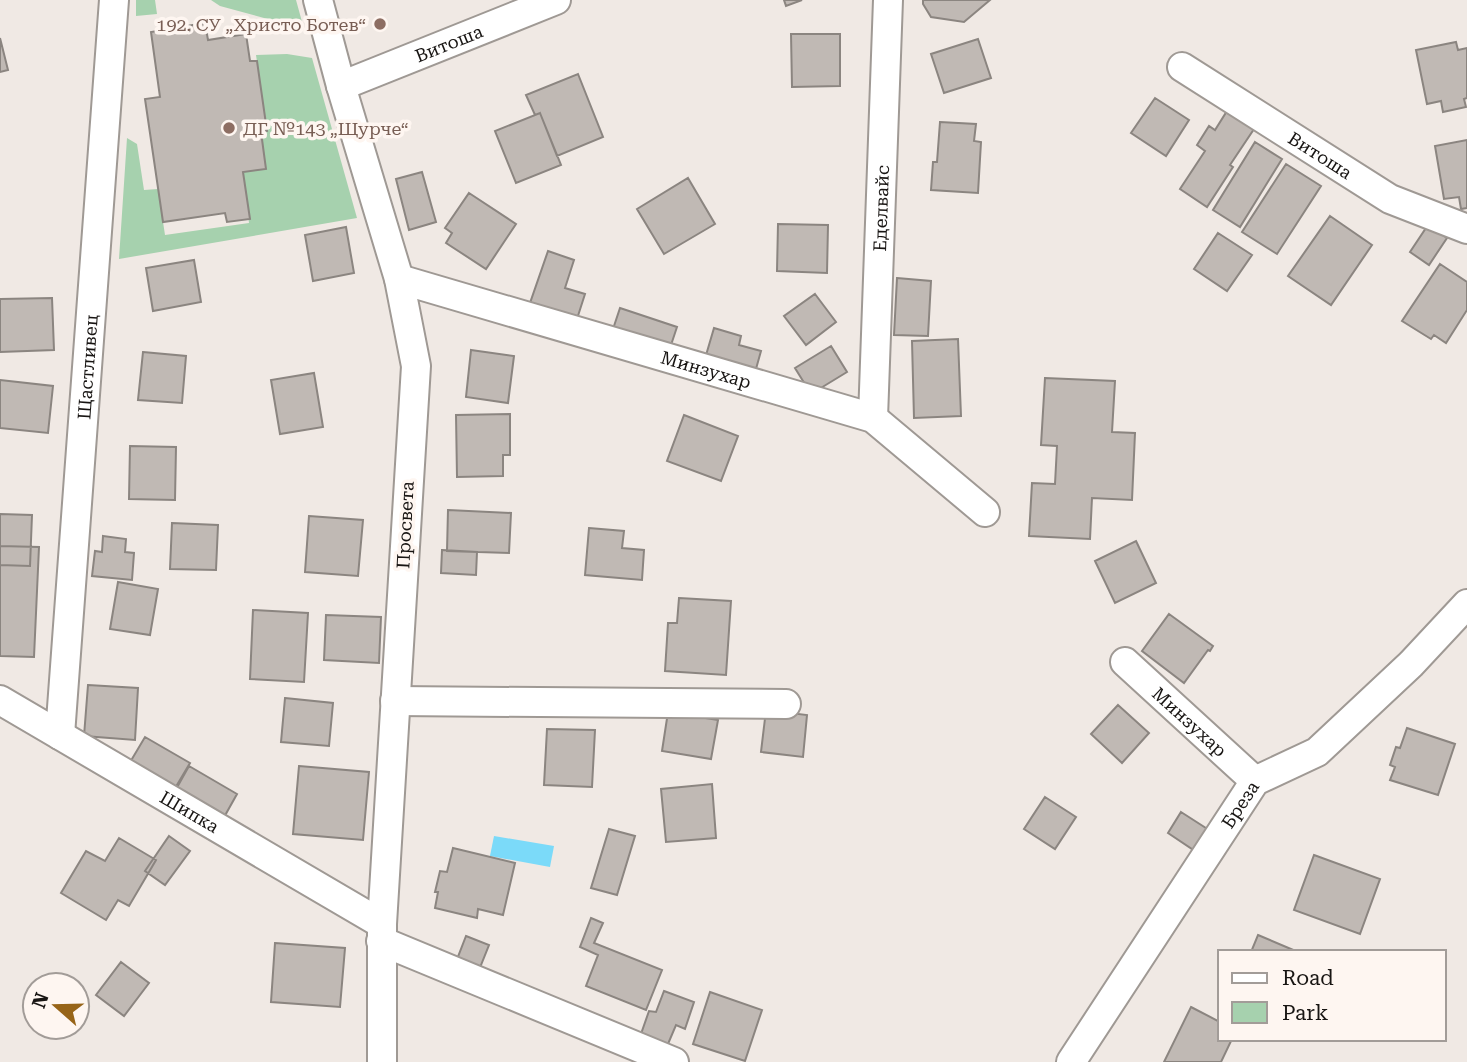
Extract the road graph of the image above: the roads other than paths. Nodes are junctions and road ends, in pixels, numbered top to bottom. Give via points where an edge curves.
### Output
1 (114, 0) edge
2 (318, 0) edge
3 (556, 0) edge
4 (888, 0) edge
5 (1182, 67) dead end
6 (341, 86) junction
7 (1467, 229) edge
8 (399, 279) junction
9 (873, 418) junction
10 (985, 512) dead end
11 (1467, 604) edge
12 (1125, 662) dead end
13 (0, 700) edge
14 (395, 701) junction
15 (786, 704) dead end
16 (60, 735) junction
17 (1255, 781) junction
18 (382, 933) junction
19 (382, 1062) edge
20 (674, 1062) edge
21 (1071, 1062) edge

1 - 16 street, Щастливец
2 - 6 street, Просвета
3 - 6 street, Витоша
4 - 9 street, Еделвайс
5 - 7 street, Витоша via 1390,200
6 - 8 street, Просвета
8 - 9 street, Минзухар
8 - 14 street, Просвета via 416,366
9 - 10 street, Минзухар
11 - 17 street, Бреза via 1317,752
12 - 17 street, Минзухар
13 - 16 street, Шипка
14 - 15 street
14 - 18 street, Просвета
16 - 18 street, Шипка
17 - 21 street, Бреза
18 - 19 street, Просвета
18 - 20 street, Шипка

